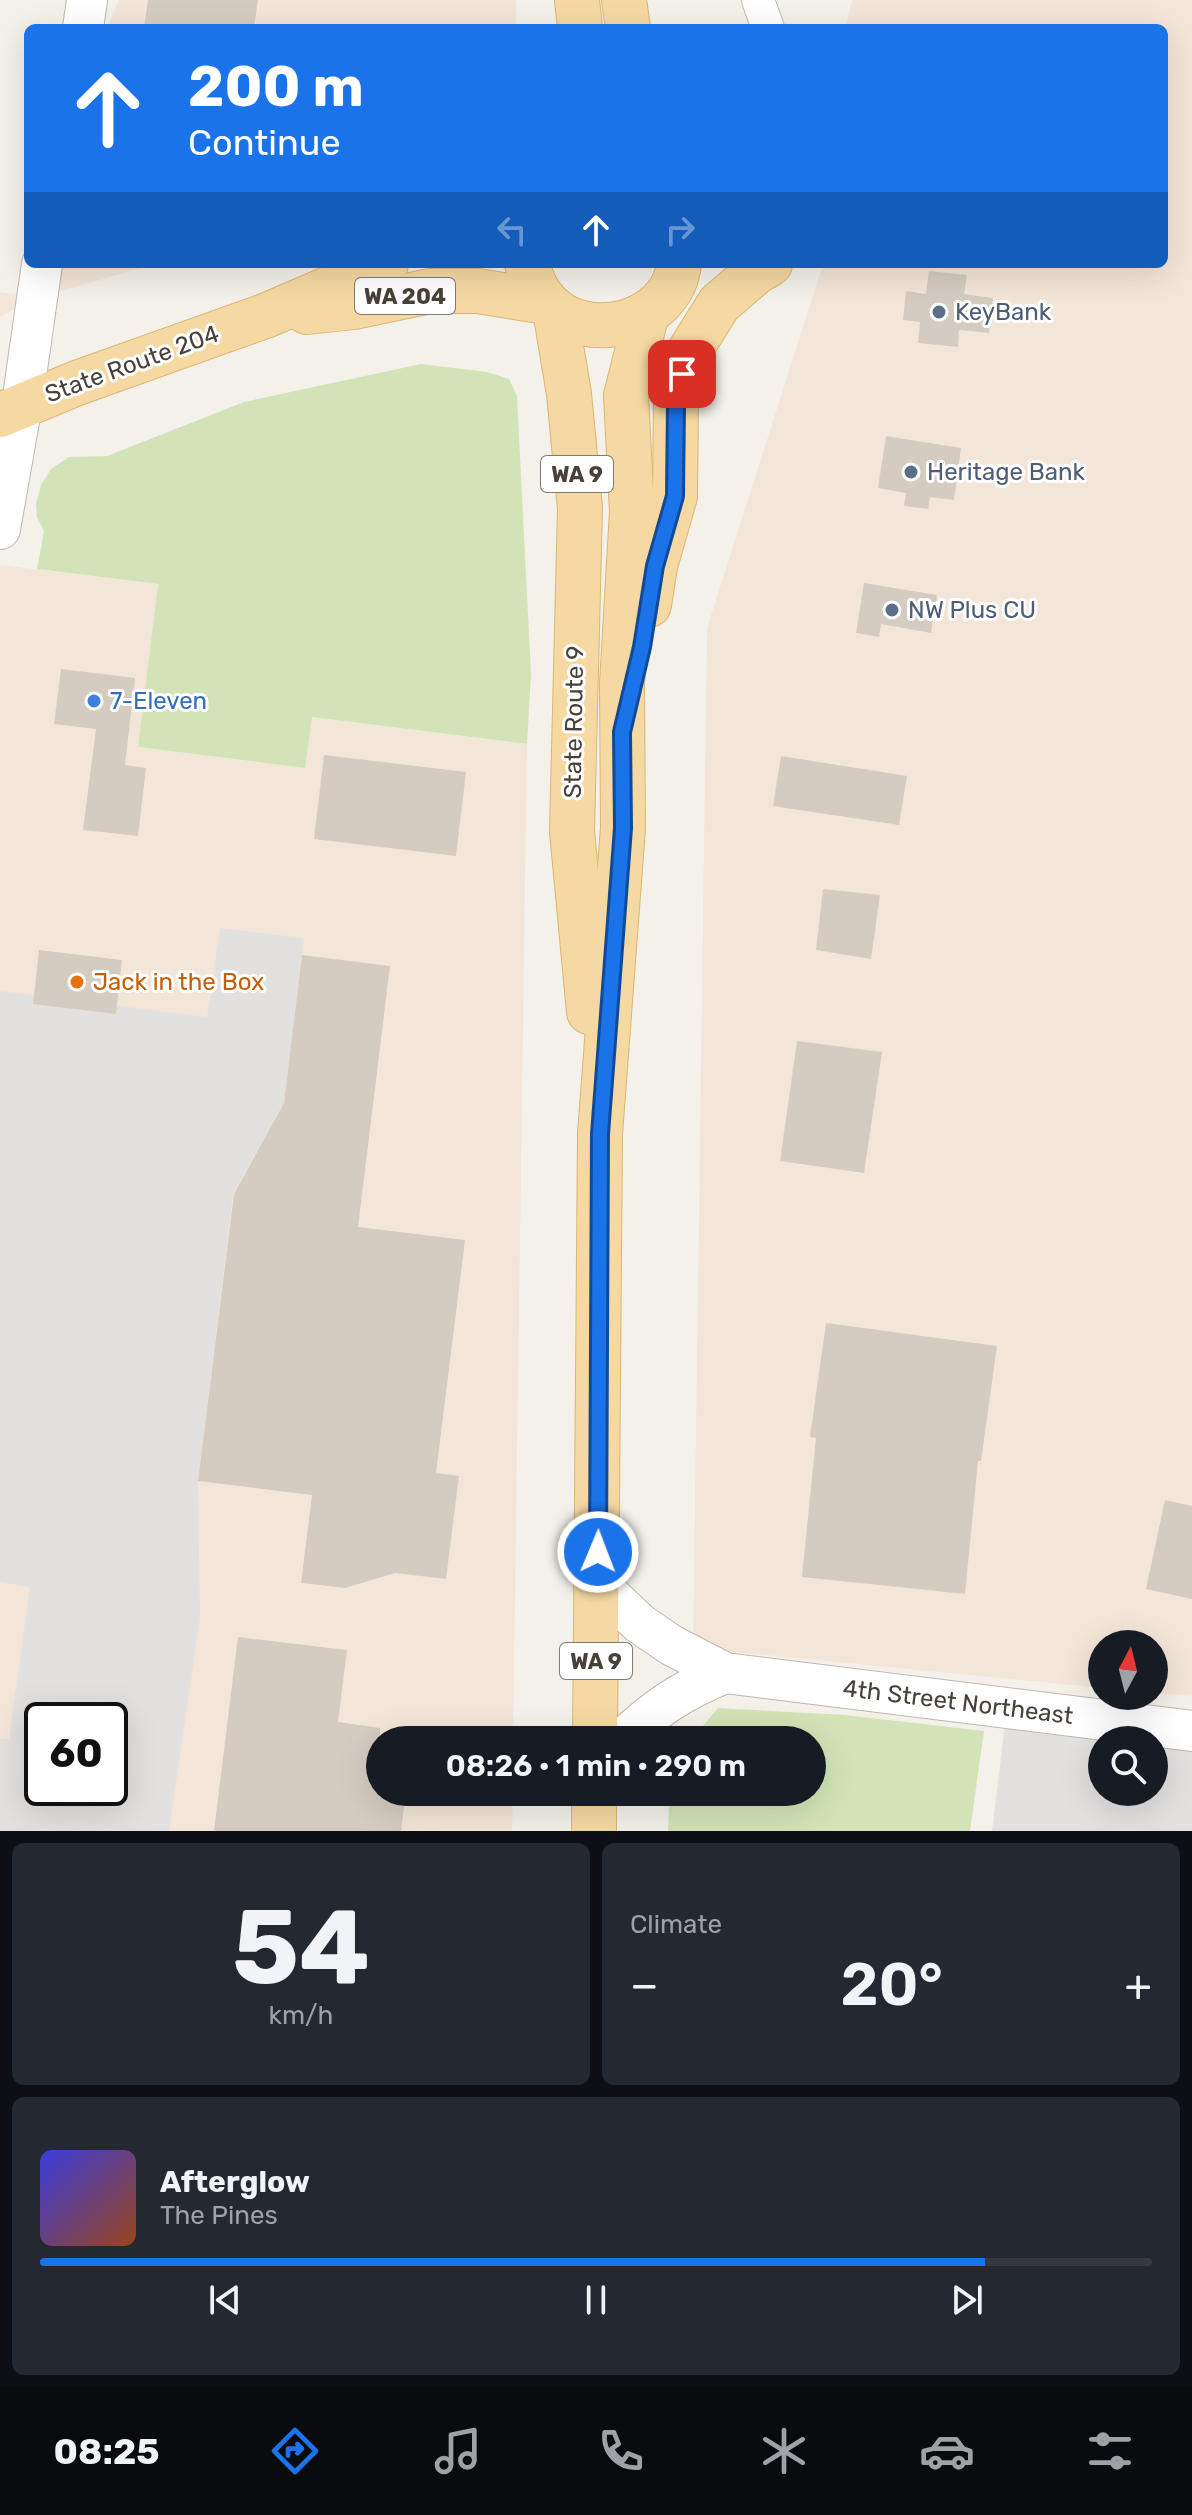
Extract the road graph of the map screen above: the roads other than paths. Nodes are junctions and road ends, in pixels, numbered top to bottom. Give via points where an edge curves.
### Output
1 (58, 0) edge
2 (87, 0) edge
3 (555, 0) edge
4 (577, 0) edge
5 (624, 0) edge
6 (758, 0) edge
7 (56, 24) edge
8 (84, 24) edge
9 (553, 24) edge
10 (580, 24) edge
11 (627, 24) edge
12 (767, 24) edge
13 (41, 268) edge
14 (330, 268) edge
15 (377, 268) edge
16 (681, 268) edge
17 (763, 268) edge
18 (543, 292) edge
19 (647, 313) junction
20 (265, 316) junction
21 (11, 410) edge
22 (0, 529) edge
23 (622, 732) junction
24 (600, 1134) junction
25 (597, 1583) junction
26 (725, 1673) junction
27 (595, 1726) edge
28 (637, 1726) edge
29 (1192, 1731) edge
30 (594, 1806) edge
31 (594, 1831) edge

1 - 7 street
2 - 8 street
3 - 9 main road
4 - 10 main road
5 - 11 main road
6 - 12 street
13 - 21 street
14 - 20 main road
15 - 20 main road, State Route 204 / WA 204
16 - 19 main road
17 - 23 main road via 719,304 689,352 676,402 675,496 655,566
18 - 19 main road, State Route 204 via 577,322 601,327
18 - 20 main road, State Route 204 / WA 204 via 430,291 354,307
18 - 24 main road, State Route 9 / WA 9 via 575,448 580,508 572,831
19 - 23 main road, State Route 9 / WA 9 via 626,396 632,511
20 - 21 main road, State Route 204 / WA 204
21 - 22 street
23 - 24 main road, State Route 9 / WA 9 via 623,828
24 - 25 main road, State Route 9 / WA 9
25 - 26 street via 639,1623
25 - 27 main road, State Route 9 / WA 9
26 - 28 street via 657,1707
26 - 29 street, 4th Street Northeast
30 - 31 main road

